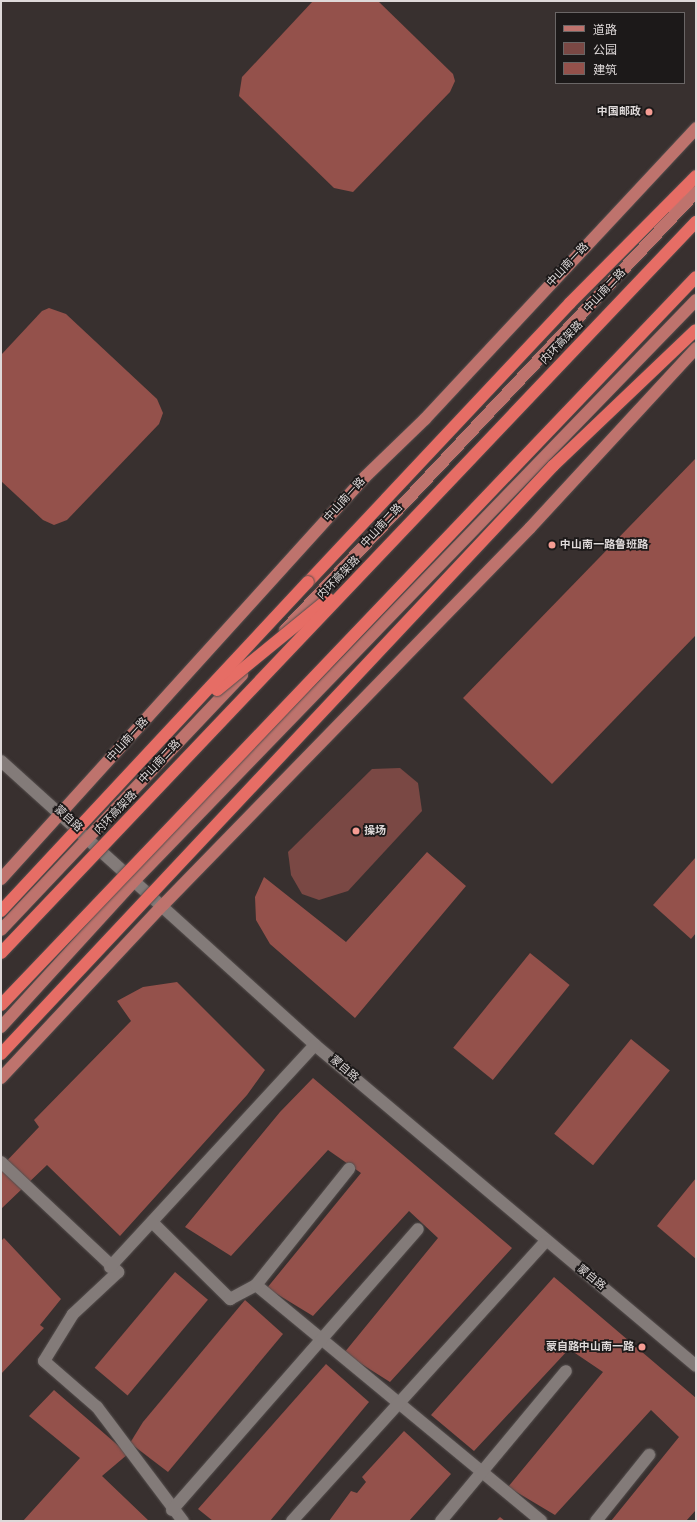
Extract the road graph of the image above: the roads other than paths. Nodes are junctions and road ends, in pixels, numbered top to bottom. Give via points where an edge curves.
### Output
1 (696, 128) edge
2 (696, 176) edge
3 (696, 192) edge
4 (696, 222) edge
5 (696, 277) edge
6 (696, 300) edge
7 (696, 330) edge
8 (696, 348) edge
9 (369, 565) junction
10 (180, 720) junction
11 (1, 761) edge
12 (62, 813) junction
13 (88, 837) junction
14 (1, 879) edge
15 (136, 880) junction
16 (163, 904) junction
17 (1, 910) edge
18 (1, 930) edge
19 (1, 953) edge
20 (1, 1005) edge
21 (1, 1027) edge
22 (315, 1045) junction
23 (1, 1054) edge
24 (1, 1078) edge
25 (1, 1162) edge
26 (349, 1169) dead end
27 (152, 1222) junction
28 (418, 1229) dead end
29 (546, 1241) junction
30 (110, 1267) junction
31 (256, 1286) junction
32 (322, 1339) junction
33 (696, 1366) edge
34 (566, 1371) dead end
35 (399, 1403) junction
36 (649, 1455) dead end
37 (484, 1473) junction
38 (172, 1510) junction
39 (182, 1521) edge
40 (292, 1521) edge
41 (441, 1521) edge
42 (541, 1521) edge
43 (596, 1521) edge

1 - 12 main road, 中山南一路 via 425,420 366,477
2 - 10 highway, bridge via 570,303
3 - 13 main road, 中山南二路
4 - 9 highway, 内环高架路, bridge
5 - 20 highway, bridge
6 - 15 main road
7 - 23 highway, bridge via 553,466
8 - 16 main road via 530,528
9 - 10 highway, bridge
9 - 19 highway, 内环高架路, bridge
10 - 17 highway, bridge
11 - 12 street, 蒙自路
12 - 13 street, 蒙自路
12 - 14 main road, 中山南一路
13 - 15 street, 蒙自路
13 - 18 main road, 中山南二路
15 - 16 street, 蒙自路
15 - 21 main road
16 - 22 street, 蒙自路
16 - 24 main road
22 - 27 street
22 - 29 street, 蒙自路
25 - 30 street
26 - 31 street
27 - 30 street
27 - 31 street via 230,1299
28 - 32 street
29 - 33 street, 蒙自路
29 - 35 street
30 - 38 street via 118,1272 73,1314 44,1361 97,1407
31 - 32 street
32 - 35 street
32 - 38 street
34 - 37 street
35 - 37 street
35 - 40 street
36 - 43 street
37 - 41 street
37 - 42 street
38 - 39 street

